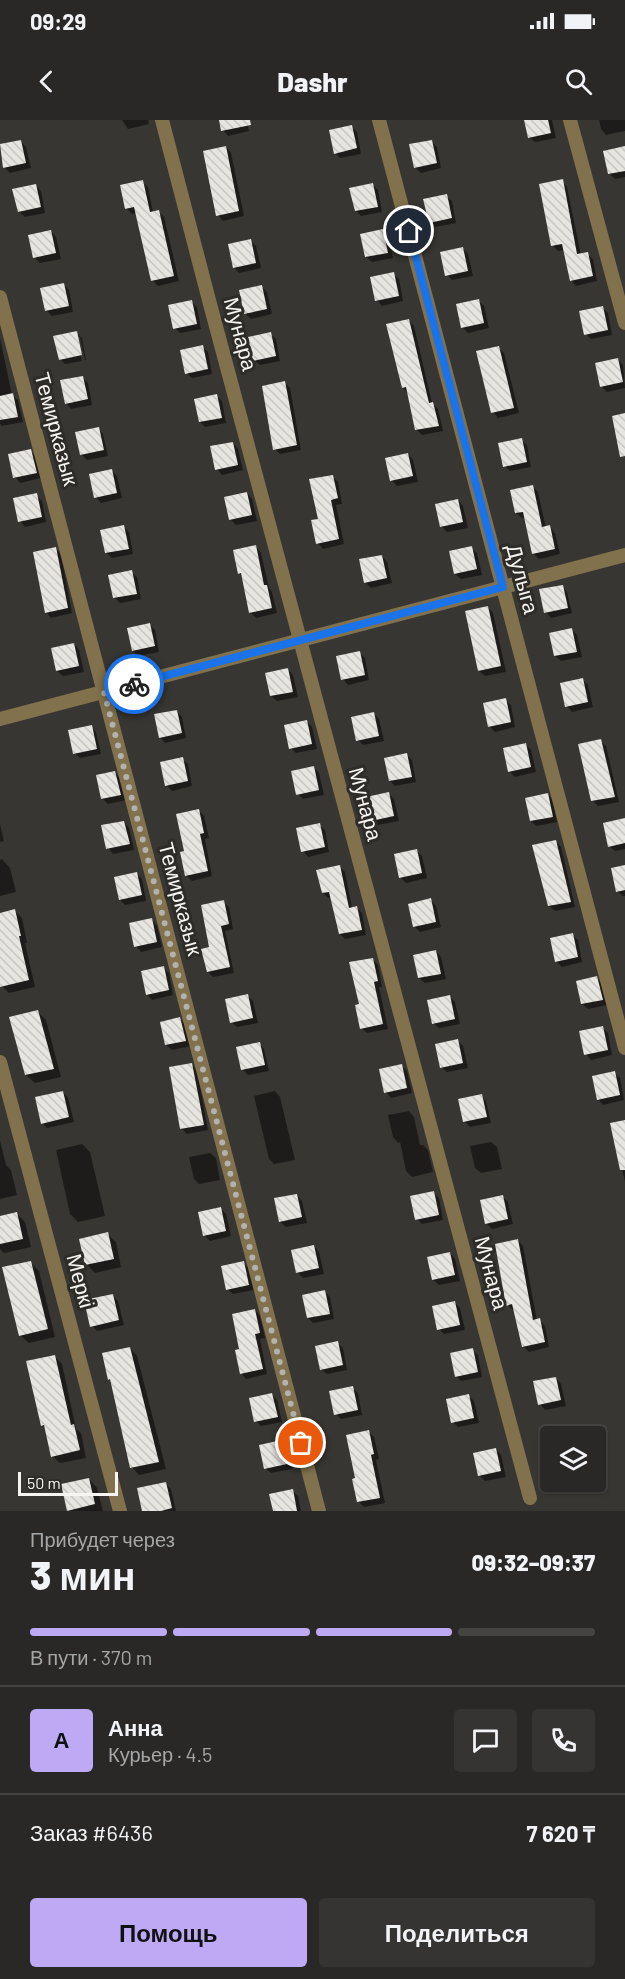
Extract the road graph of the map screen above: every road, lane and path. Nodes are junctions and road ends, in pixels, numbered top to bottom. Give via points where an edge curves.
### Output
1 (162, 120) edge
2 (380, 120) edge
3 (570, 120) edge
4 (0, 297) edge
5 (625, 323) edge
6 (625, 555) edge
7 (503, 587) junction
8 (300, 640) junction
9 (104, 692) junction
10 (0, 719) edge
11 (625, 1048) edge
12 (0, 1062) edge
13 (530, 1498) dead end
14 (120, 1511) edge
15 (319, 1511) edge

1 - 8 street, Мунара
2 - 7 street, Дулыга
3 - 5 street
4 - 9 street, Темирказык
6 - 7 street
7 - 8 street
7 - 11 street, Дулыга
8 - 9 street
8 - 13 street, Мунара
9 - 10 street
9 - 15 street, Темирказык
12 - 14 street, Меркі

